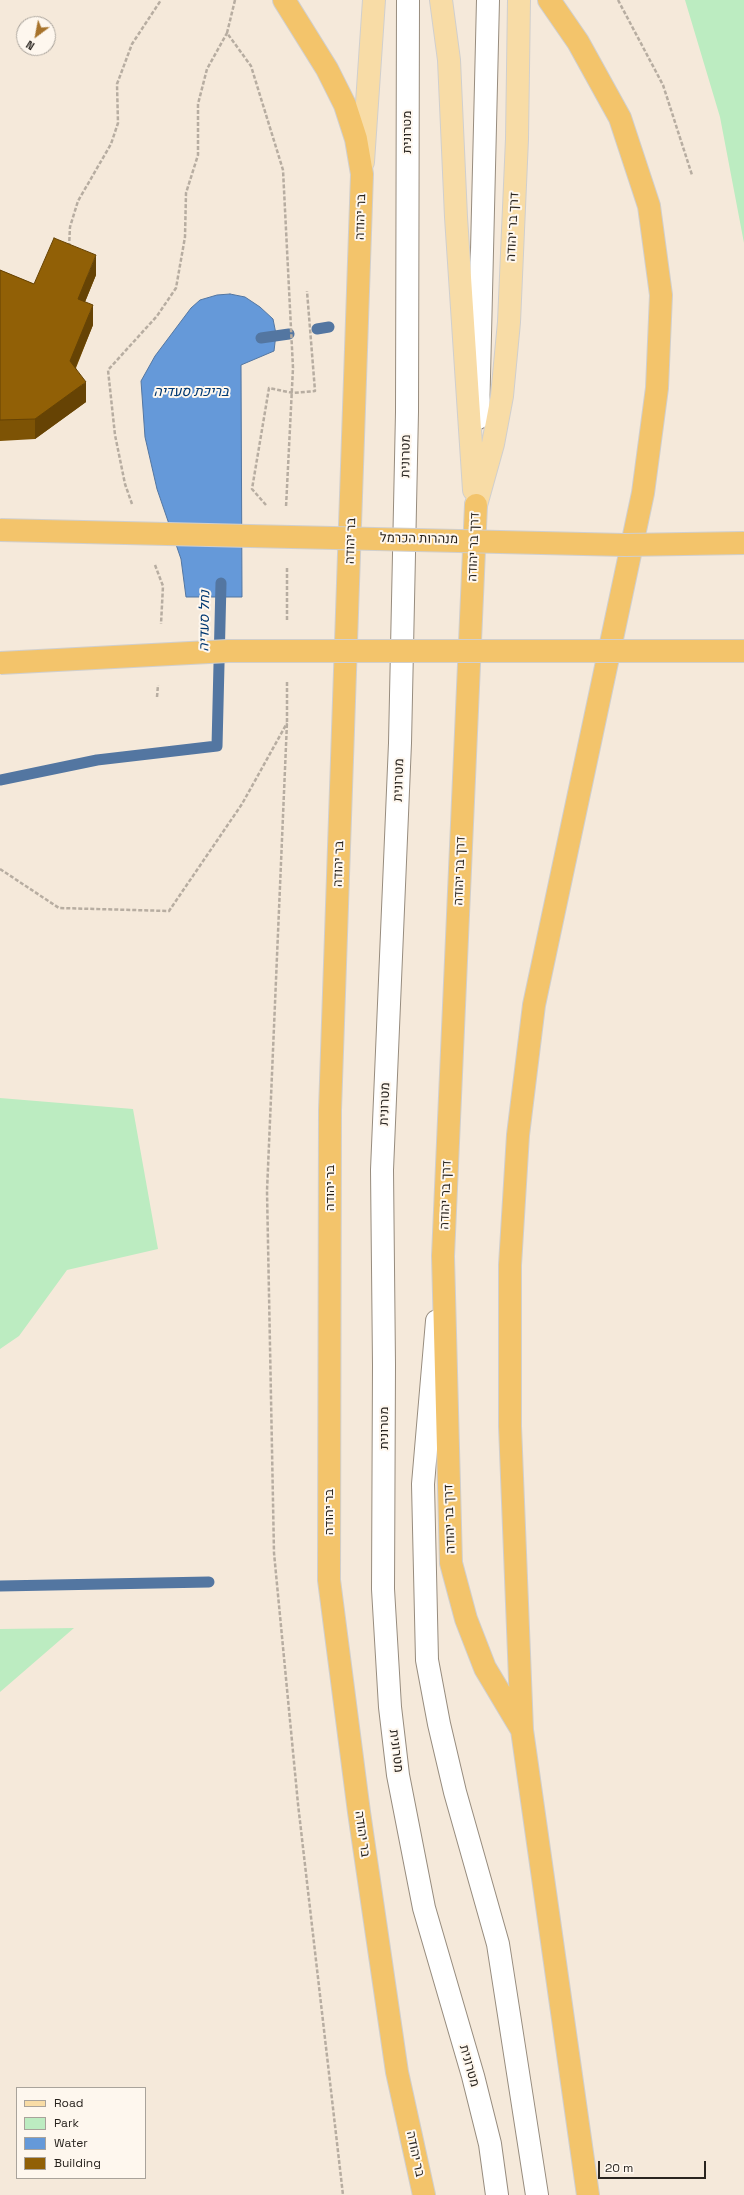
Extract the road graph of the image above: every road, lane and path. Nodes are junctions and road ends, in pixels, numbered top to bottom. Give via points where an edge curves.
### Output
1 (161, 0) edge
2 (235, 0) edge
3 (284, 0) edge
4 (374, 0) edge
5 (408, 0) edge
6 (441, 0) edge
7 (488, 0) edge
8 (519, 0) edge
9 (549, 0) edge
10 (618, 0) edge
11 (227, 33) junction
12 (362, 174) junction
13 (692, 175) dead end
14 (69, 249) edge
15 (308, 291) dead end
16 (293, 393) junction
17 (476, 505) junction
18 (133, 506) dead end
19 (266, 506) dead end
20 (286, 514) dead end
21 (0, 530) edge
22 (744, 543) edge
23 (155, 564) dead end
24 (287, 565) dead end
25 (287, 617) dead end
26 (161, 626) dead end
27 (744, 651) edge
28 (0, 663) edge
29 (158, 682) dead end
30 (157, 698) dead end
31 (0, 869) edge
32 (443, 1256) junction
33 (522, 1730) junction
34 (397, 2072) junction
35 (343, 2195) edge
36 (411, 2195) edge
37 (424, 2195) edge
38 (497, 2195) edge
39 (536, 2195) edge
40 (588, 2195) edge

1 - 14 path via 132,44 117,84 118,123 111,144 78,201 70,227
2 - 11 path
3 - 12 highway, בר יהודה via 327,69 345,105 356,138
4 - 12 main road
5 - 38 lane, מטרונית via 407,404 400,735 382,1170 383,1589 390,1707 398,1774 424,1908 473,2076 490,2144
6 - 17 main road via 449,60 456,217
7 - 17 lane
8 - 17 main road, דרך בר יהודה via 517,139 509,322 502,396 493,444
9 - 33 highway via 578,42 620,118 649,206 661,295 657,388 643,493 534,1006 518,1135 510,1265 510,1426
10 - 13 path via 663,85
11 - 16 path via 251,66 283,170
11 - 18 path via 207,69 198,104 198,155 186,193 185,237 176,288 157,316 108,370 115,435 125,484
12 - 34 highway, בר יהודה via 330,1110 329,1580 359,1812
15 - 16 path via 315,391
16 - 19 path via 269,388 252,489
16 - 20 path
17 - 32 highway, דרך בר יהודה
21 - 22 highway, מנהרות הכרמל, bridge via 625,545
23 - 26 path via 163,586
24 - 25 path
27 - 28 highway, bridge via 228,651
29 - 30 path
31 - 35 path via 59,908 169,911 242,804 287,722 267,1191 274,1553 298,1804
32 - 33 highway, דרך בר יהודה via 451,1563 466,1619 485,1668
32 - 39 lane via 423,1484 427,1660 455,1792 498,1944
33 - 40 highway
34 - 36 highway
34 - 37 highway, בר יהודה

